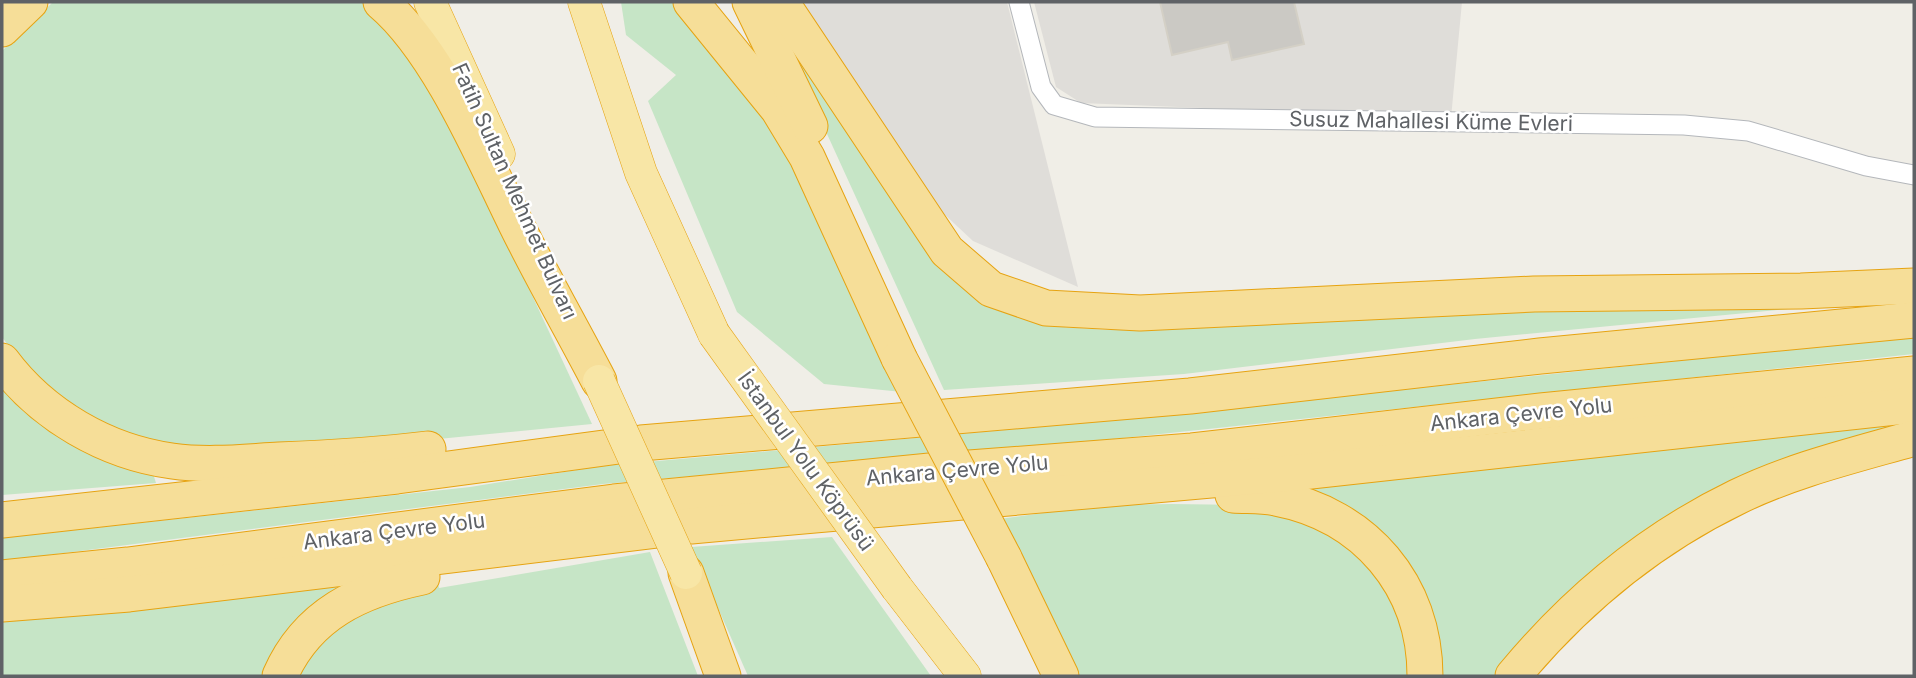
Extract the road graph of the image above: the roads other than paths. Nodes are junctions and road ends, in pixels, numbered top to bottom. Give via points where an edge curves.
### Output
1 (30, 2) edge
2 (380, 2) edge
3 (430, 2) edge
4 (584, 2) edge
5 (691, 2) edge
6 (750, 2) edge
7 (780, 2) edge
8 (1019, 2) edge
9 (2, 29) edge
10 (1914, 175) edge
11 (1914, 286) edge
12 (1914, 320) edge
13 (904, 356) junction
14 (2, 361) edge
15 (1914, 374) edge
16 (599, 380) junction
17 (1914, 405) edge
18 (802, 429) junction
19 (1914, 438) edge
20 (869, 510) junction
21 (2, 520) edge
22 (691, 526) junction
23 (998, 561) junction
24 (686, 573) junction
25 (2, 578) edge
26 (2, 604) edge
27 (280, 676) edge
28 (723, 676) edge
29 (734, 676) edge
30 (965, 676) edge
31 (1044, 676) edge
32 (1061, 676) edge
33 (1425, 676) edge
34 (1513, 676) edge

1 - 9 highway
2 - 16 highway via 424,53 478,143
3 - 16 highway, Fatih Sultan Mehmet Bulvarı
4 - 30 highway, İstanbul Yolu Köprüsü, bridge via 641,173 714,334
5 - 13 highway via 778,109 807,157
6 - 13 highway via 821,149
7 - 11 highway via 947,251 991,289 1046,308 1140,313 1534,294
8 - 10 street, Susuz Mahallesi Küme Evleri via 1041,87 1054,105 1095,117 1685,125 1748,131 1866,166
12 - 18 highway via 1189,396
13 - 23 highway, bridge
14 - 18 highway via 39,401 71,425 143,456 172,461 313,458 630,426
15 - 25 highway, Ankara Çevre Yolu via 1192,451 614,502
16 - 24 highway, bridge
17 - 20 highway via 1302,472
18 - 21 highway via 641,443
19 - 34 highway via 1794,475 1739,496 1688,523 1614,573 1574,608
20 - 22 highway
20 - 33 highway via 1177,495 1275,498 1312,508 1365,538 1402,582 1421,634
22 - 26 highway via 129,594
22 - 27 highway via 470,566 353,597 297,644
23 - 31 highway
23 - 32 highway
24 - 28 highway
24 - 29 highway

